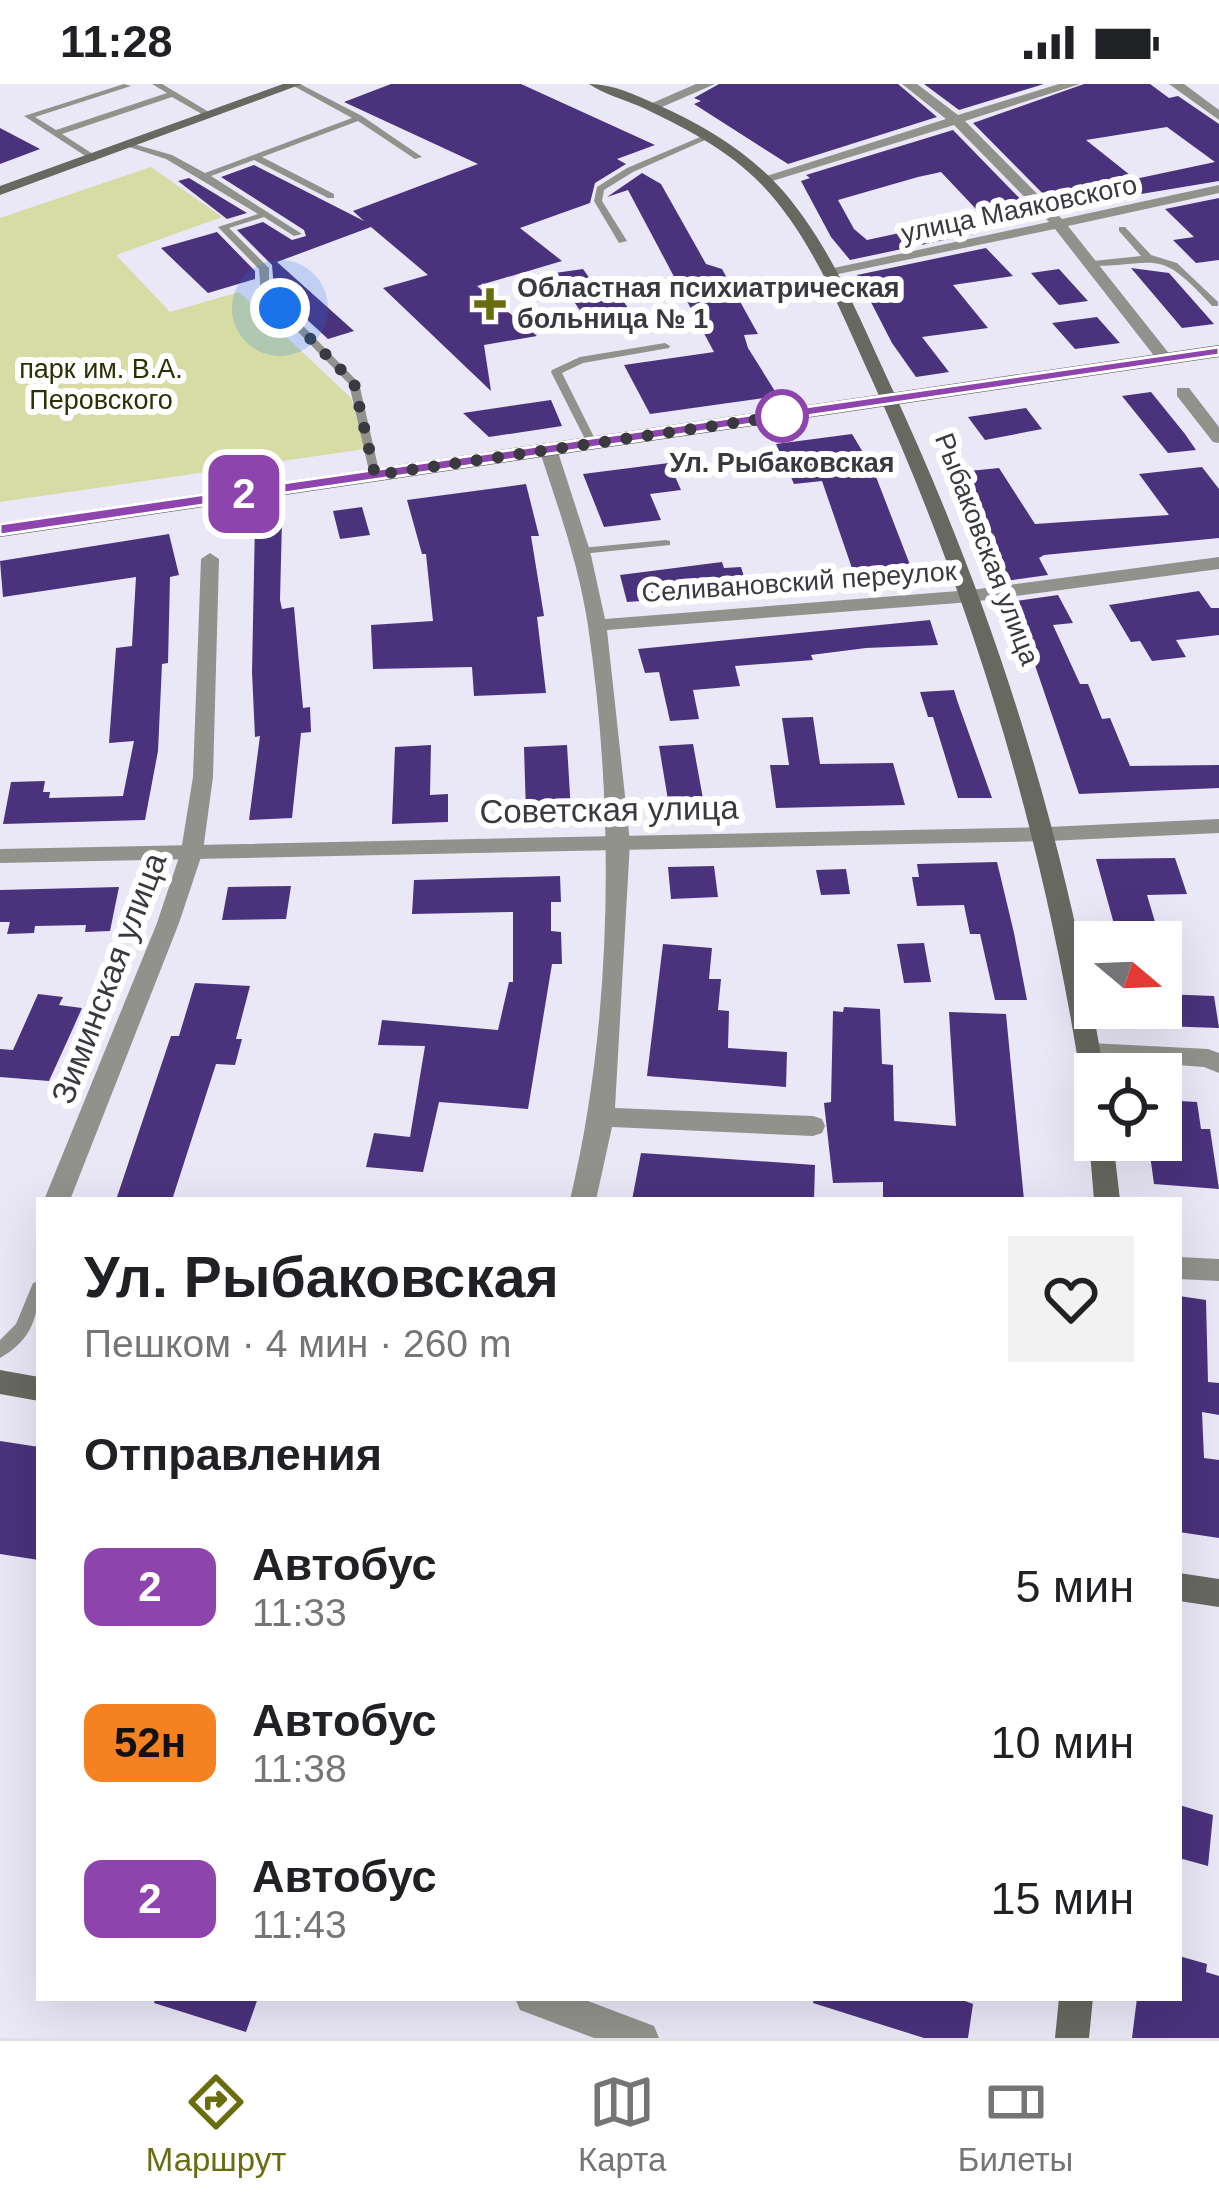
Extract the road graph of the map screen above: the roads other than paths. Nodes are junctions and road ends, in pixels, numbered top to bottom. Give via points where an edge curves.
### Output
1 (157, 84) edge
2 (294, 84) edge
3 (596, 84) edge
4 (708, 84) edge
5 (909, 84) edge
6 (1073, 84) edge
7 (1175, 84) edge
8 (133, 85) edge
9 (170, 95) junction
10 (151, 98) junction
11 (650, 106) junction
12 (210, 116) junction
13 (1219, 116) edge
14 (957, 117) junction
15 (359, 118) junction
16 (57, 133) junction
17 (708, 137) junction
18 (130, 146) junction
19 (254, 157) junction
20 (93, 158) junction
21 (418, 158) dead end
22 (204, 176) junction
23 (764, 179) junction
24 (1219, 189) edge
25 (0, 190) edge
26 (332, 196) dead end
27 (266, 214) junction
28 (1061, 226) junction
29 (1122, 230) dead end
30 (297, 234) dead end
31 (622, 241) dead end
32 (1147, 257) junction
33 (1093, 264) junction
34 (830, 274) junction
35 (1215, 304) dead end
36 (665, 346) dead end
37 (1219, 351) edge
38 (1165, 359) junction
39 (1183, 392) dead end
40 (890, 400) junction
41 (1219, 438) edge
42 (592, 443) junction
43 (548, 449) junction
44 (375, 475) junction
45 (0, 530) edge
46 (666, 543) dead end
47 (580, 551) junction
48 (210, 559) dead end
49 (1219, 563) edge
50 (971, 596) junction
51 (597, 625) junction
52 (1219, 826) edge
53 (1048, 834) junction
54 (619, 842) junction
55 (192, 851) junction
56 (0, 856) edge
57 (1090, 1052) joint
58 (1219, 1064) edge
59 (602, 1117) junction
60 (813, 1126) dead end
61 (1103, 1161) edge
62 (58, 1197) edge
63 (584, 1197) edge
64 (1107, 1197) edge
65 (1182, 1268) edge
66 (1219, 1270) edge
67 (36, 1296) edge
68 (0, 1351) edge
69 (0, 1382) edge
70 (36, 1388) edge
71 (1182, 1587) edge
72 (1219, 1593) edge
73 (540, 2001) edge
74 (1076, 2001) edge
75 (641, 2038) edge
76 (1072, 2038) edge

1 - 9 lane
2 - 12 main road
2 - 15 lane
3 - 11 main road, Рыбаковская улица
4 - 11 street
5 - 14 street
6 - 14 street
7 - 13 street
8 - 10 lane
8 - 16 lane via 28,116
9 - 10 lane
9 - 12 lane
10 - 16 lane
11 - 17 main road, Рыбаковская улица
12 - 18 main road
14 - 23 street
14 - 28 street
15 - 19 lane
15 - 21 lane
16 - 20 lane
17 - 23 main road, Рыбаковская улица
17 - 31 lane via 600,189 598,201
18 - 20 main road
18 - 22 lane
19 - 22 lane
19 - 26 lane
20 - 25 main road
22 - 27 lane
23 - 34 main road, Рыбаковская улица
24 - 28 street, улица Маяковского
27 - 30 lane
27 - 44 lane via 223,227 264,268 264,292 354,383
28 - 33 street
28 - 34 street, улица Маяковского
29 - 32 lane
32 - 33 lane
32 - 35 lane via 1180,264
33 - 38 street
34 - 40 main road, Рыбаковская улица
36 - 42 lane via 580,360 556,372
37 - 38 main road
38 - 40 main road
39 - 41 street
40 - 42 main road
40 - 50 main road, Рыбаковская улица
42 - 43 main road
43 - 44 main road
43 - 47 street
44 - 45 main road
46 - 47 lane
47 - 51 street
48 - 55 street, Зиминская улица via 203,777
49 - 50 street, Селивановский переулок
50 - 51 street, Селивановский переулок
50 - 53 main road, Рыбаковская улица
51 - 54 street
52 - 53 street, Советская улица
53 - 54 street, Советская улица
53 - 57 main road, Рыбаковская улица
54 - 55 street, Советская улица
54 - 59 street
55 - 56 street, Советская улица
55 - 62 street, Зиминская улица
57 - 58 street
59 - 60 street
59 - 63 street
61 - 64 main road
65 - 66 street
67 - 68 lane via 23,1328
69 - 70 main road
71 - 72 main road
73 - 75 street
74 - 76 main road

